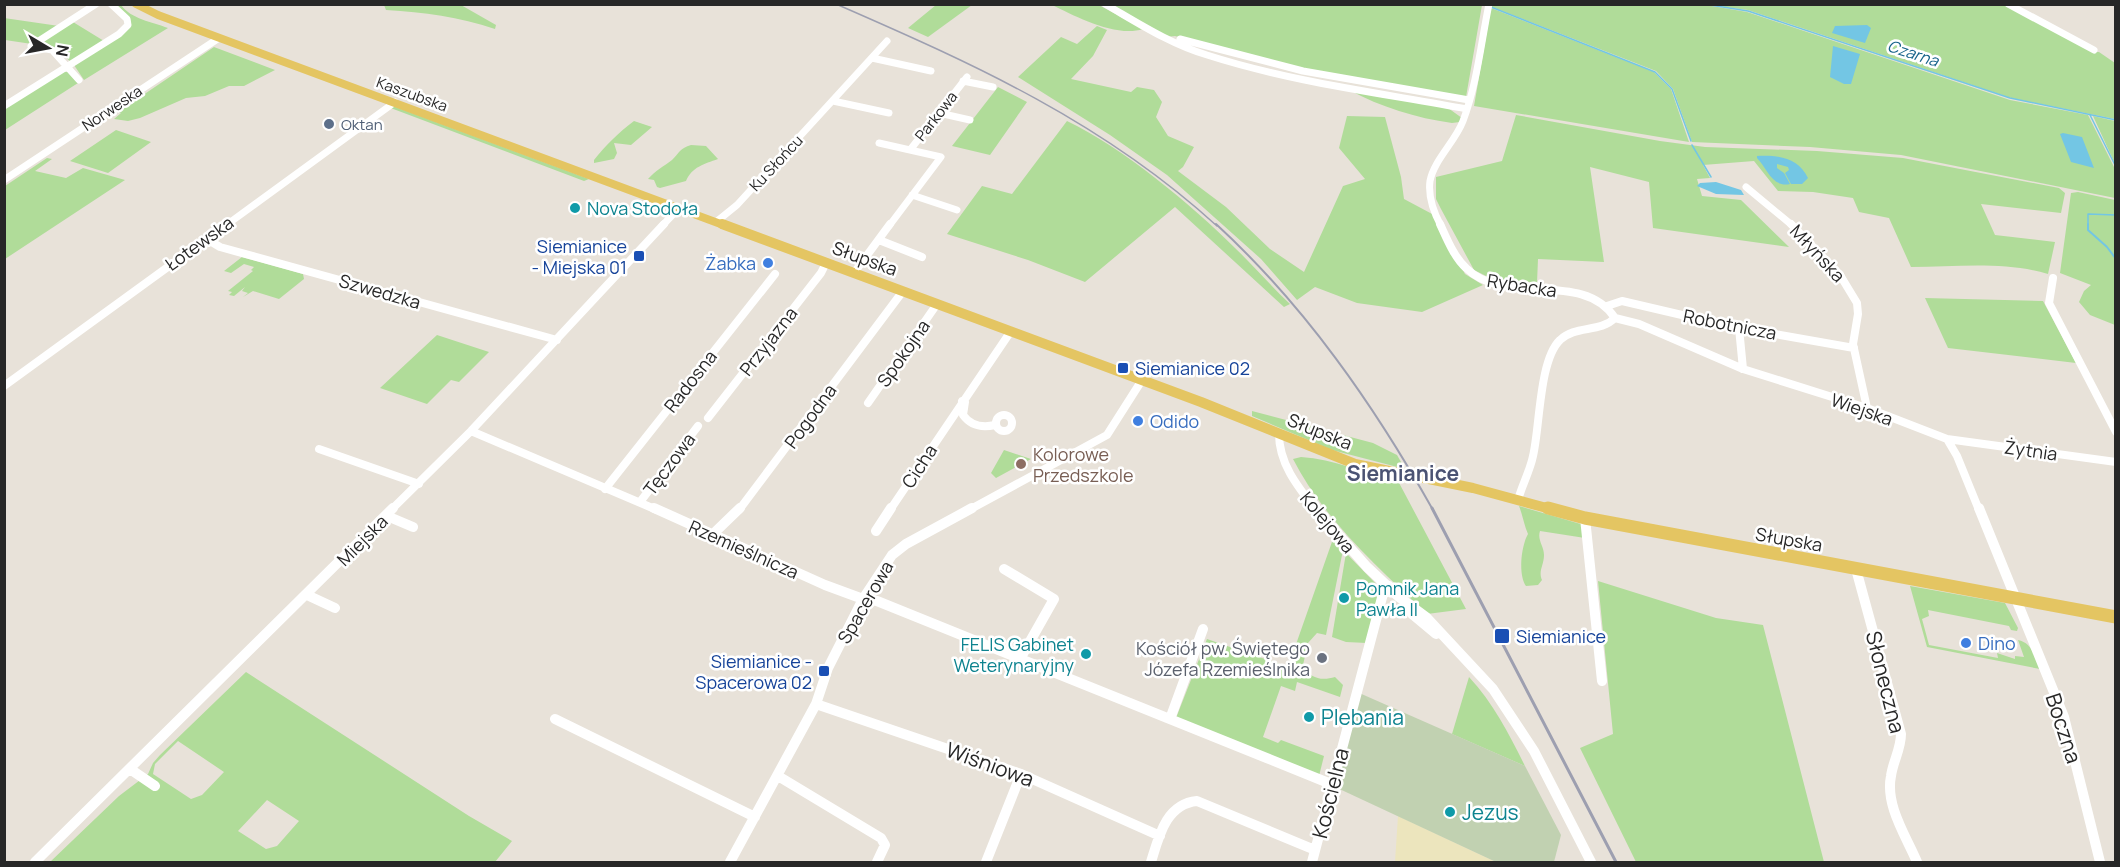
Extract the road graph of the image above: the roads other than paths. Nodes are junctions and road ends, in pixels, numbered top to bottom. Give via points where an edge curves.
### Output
1 (96, 4) edge
2 (111, 4) edge
3 (136, 4) edge
4 (1105, 4) edge
5 (1489, 4) edge
6 (2008, 4) edge
7 (219, 38) junction
8 (1166, 39) junction
9 (887, 41) dead end
10 (2094, 50) dead end
11 (872, 58) junction
12 (69, 66) junction
13 (931, 71) dead end
14 (80, 80) dead end
15 (993, 87) dead end
16 (1469, 100) junction
17 (833, 101) junction
18 (395, 102) junction
19 (4, 106) edge
20 (1467, 110) junction
21 (889, 113) dead end
22 (939, 113) junction
23 (970, 120) dead end
24 (879, 143) dead end
25 (910, 150) junction
26 (4, 180) edge
27 (1746, 187) dead end
28 (912, 195) junction
29 (680, 208) junction
30 (957, 210) dead end
31 (716, 222) junction
32 (210, 235) junction
33 (879, 240) junction
34 (922, 256) dead end
35 (826, 263) junction
36 (854, 273) junction
37 (775, 274) dead end
38 (2053, 278) dead end
39 (903, 291) junction
40 (937, 304) junction
41 (1607, 306) junction
42 (1615, 318) junction
43 (1739, 328) junction
44 (1011, 331) junction
45 (557, 340) junction
46 (1854, 348) junction
47 (1743, 369) junction
48 (1142, 380) junction
49 (4, 386) edge
50 (962, 401) junction
51 (868, 403) dead end
52 (1867, 408) junction
53 (708, 418) dead end
54 (995, 425) dead end
55 (698, 426) dead end
56 (471, 431) junction
57 (2115, 432) edge
58 (1279, 434) junction
59 (1947, 439) junction
60 (319, 449) dead end
61 (2115, 462) edge
62 (419, 484) junction
63 (605, 489) junction
64 (1518, 500) junction
65 (640, 502) junction
66 (387, 516) junction
67 (1585, 518) junction
68 (413, 527) dead end
69 (876, 531) dead end
70 (712, 535) junction
71 (1004, 569) dead end
72 (1856, 569) junction
73 (1389, 586) junction
74 (307, 595) junction
75 (2013, 598) junction
76 (863, 599) junction
77 (335, 608) dead end
78 (2115, 616) edge
79 (1203, 628) dead end
80 (1020, 659) junction
81 (1602, 681) dead end
82 (816, 704) junction
83 (555, 719) dead end
84 (1170, 719) junction
85 (130, 769) junction
86 (1021, 774) junction
87 (778, 776) junction
88 (1330, 784) junction
89 (155, 786) dead end
90 (755, 817) junction
91 (1160, 836) junction
92 (1314, 856) edge
93 (34, 862) edge
94 (730, 862) edge
95 (877, 862) edge
96 (986, 862) edge
97 (1151, 862) edge
98 (1591, 862) edge
99 (1917, 862) edge
100 (2100, 862) edge

1 - 12 street via 31,46 52,50
2 - 12 street via 128,25
3 - 7 main road, Kaszubska
4 - 8 street
5 - 16 street
6 - 10 street
7 - 18 main road, Kaszubska
7 - 26 street, Norweska
8 - 16 street via 1177,38 1303,71
8 - 20 street via 1268,72
9 - 11 street, Ku Słońcu
11 - 13 street
11 - 17 street, Ku Słońcu
12 - 14 street
12 - 19 street
15 - 22 street, Parkowa via 965,79
16 - 20 street
17 - 21 street
17 - 31 street, Ku Słońcu via 737,205
18 - 29 main road, Kaszubska
18 - 32 street, Łotewska
20 - 41 street, Rybacka via 1431,178 1429,191 1433,207 1465,267 1475,277 1490,283 1570,293
22 - 23 street
22 - 25 street, Parkowa
24 - 25 street
25 - 28 street, Parkowa via 941,157
27 - 46 street, Młyńska via 1775,208 1850,288 1858,309
28 - 30 street
28 - 33 street, Parkowa
29 - 31 main road, Słupska
29 - 45 street, Miejska
31 - 35 main road, Słupska
32 - 45 street, Szwedzka via 210,241 220,247
32 - 49 street, Łotewska
33 - 34 street
33 - 36 street, Parkowa
35 - 36 main road, Słupska
35 - 53 street, Przyjazna
36 - 39 main road, Słupska
37 - 63 street, Radosna
38 - 57 street via 2049,303
39 - 40 main road, Słupska
39 - 70 street, Pogodna via 746,503
40 - 44 main road, Słupska
40 - 51 street, Spokojna
41 - 42 street
41 - 43 street, Robotnicza via 1622,301
42 - 47 street, Wiejska via 1639,324
42 - 64 street via 1610,324 1568,334 1557,343 1549,363 1532,459
43 - 46 street, Robotnicza
43 - 47 street
44 - 48 main road, Słupska
44 - 50 street, Cicha
45 - 56 street, Miejska
46 - 52 street, Młyńska
47 - 52 street, Wiejska
48 - 58 main road, Słupska
48 - 76 street, Spacerowa via 1107,435 906,544 892,555
50 - 54 street via 966,420 983,427
50 - 69 street, Cicha
52 - 59 street, Wiejska
55 - 65 street, Tęczowa
56 - 62 street, Miejska
56 - 63 street, Rzemieślnicza
58 - 64 main road, Słupska via 1348,462
58 - 73 street, Kolejowa via 1277,447 1296,483 1337,536
59 - 61 street, Żytnia
59 - 75 street via 1957,455
60 - 62 street
62 - 66 street, Miejska
63 - 65 street, Rzemieślnicza
64 - 67 main road, Słupska
65 - 70 street, Rzemieślnicza
66 - 68 street
66 - 74 street, Miejska
67 - 72 main road, Słupska
67 - 81 street
70 - 76 street, Rzemieślnicza
71 - 80 street via 1054,599
72 - 75 main road, Słupska
72 - 99 street, Słoneczna via 1901,734 1891,790 1898,820
73 - 88 street, Kościelna via 1384,590
73 - 98 street, Kolejowa via 1419,620 1476,669 1511,713
74 - 77 street
74 - 85 street, Miejska
75 - 78 main road, Słupska
75 - 100 street, Boczna via 2064,717
76 - 80 street, Rzemieślnicza via 876,600
76 - 82 street, Spacerowa via 828,668
79 - 84 street
80 - 84 street, Rzemieślnicza
82 - 86 street, Wiśniowa
82 - 87 street, Spacerowa
83 - 90 street
84 - 88 street, Rzemieślnicza
85 - 89 street
85 - 93 street, Miejska
86 - 91 street, Wiśniowa
86 - 96 street
87 - 90 street, Spacerowa
87 - 95 street via 881,838 885,845
88 - 92 street, Kościelna
90 - 94 street, Spacerowa
91 - 92 street via 1180,804 1197,801
91 - 97 street

